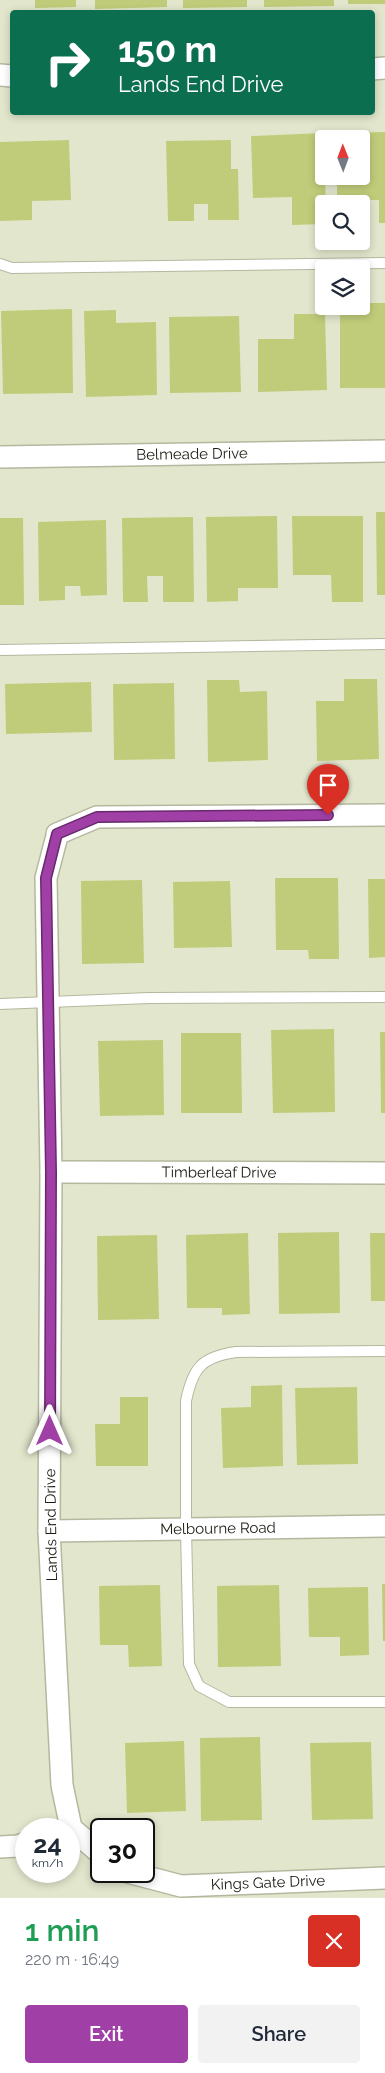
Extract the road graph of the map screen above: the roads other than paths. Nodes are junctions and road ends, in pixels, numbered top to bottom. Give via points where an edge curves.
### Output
1 (385, 263) edge
2 (0, 264) edge
3 (385, 451) edge
4 (0, 457) edge
5 (385, 644) edge
6 (0, 650) edge
7 (385, 815) edge
8 (385, 997) edge
9 (48, 1003) junction
10 (0, 1004) edge
11 (51, 1172) junction
12 (385, 1173) edge
13 (385, 1351) edge
14 (385, 1526) edge
15 (186, 1529) junction
16 (49, 1531) junction
17 (385, 1702) edge
18 (68, 1818) edge
19 (80, 1837) edge
20 (90, 1845) edge
21 (15, 1846) edge
22 (0, 1847) edge
23 (385, 1878) edge
24 (155, 1879) edge

1 - 2 lane via 12,268
3 - 4 street, Belmeade Drive
5 - 6 lane
7 - 9 street, Lands End Drive via 97,817 57,834 46,878
8 - 9 lane via 148,998
9 - 10 lane
9 - 11 street, Lands End Drive
11 - 12 street, Timberleaf Drive
11 - 16 street, Lands End Drive
13 - 15 lane via 236,1352 218,1355 196,1369 186,1401
14 - 15 street, Melbourne Road
15 - 16 street, Melbourne Road
15 - 17 lane via 189,1664 199,1686 229,1702
16 - 18 street, Lands End Drive via 62,1785
19 - 20 street
21 - 22 street
23 - 24 street, Kings Gate Drive via 181,1886

